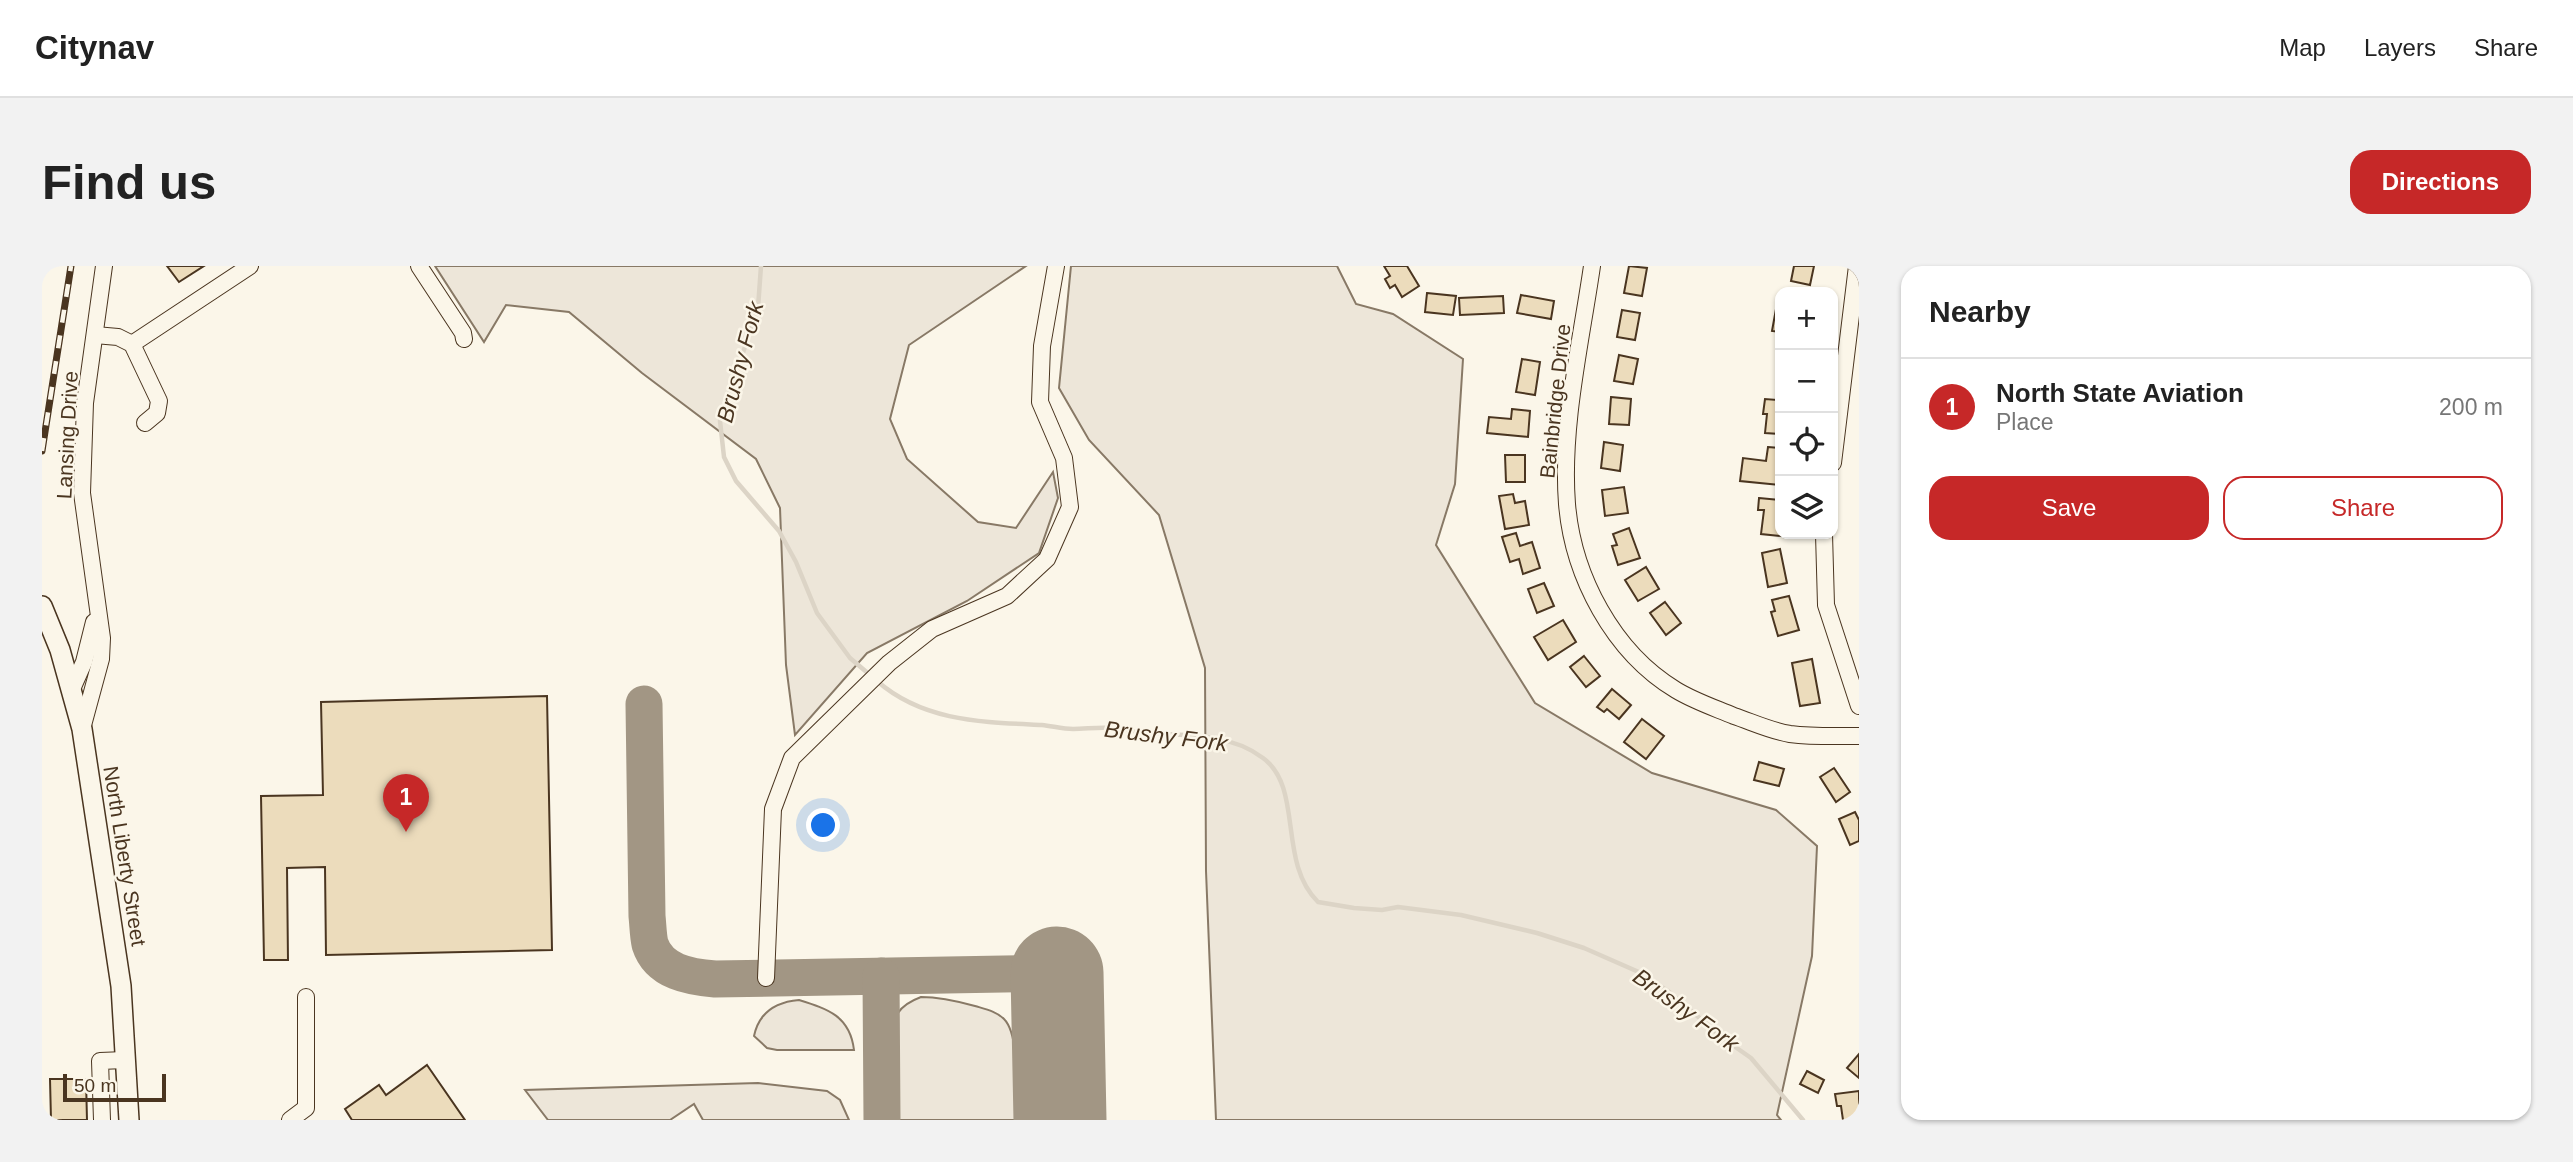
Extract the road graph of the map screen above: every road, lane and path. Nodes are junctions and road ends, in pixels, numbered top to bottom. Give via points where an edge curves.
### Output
1 (104, 266) edge
2 (250, 266) edge
3 (419, 266) edge
4 (1056, 266) edge
5 (1592, 266) edge
6 (1857, 266) edge
7 (95, 335) junction
8 (464, 340) dead end
9 (132, 344) junction
10 (1838, 422) edge
11 (145, 423) dead end
12 (1824, 539) edge
13 (42, 606) edge
14 (97, 606) junction
15 (72, 689) junction
16 (1859, 706) edge
17 (82, 729) junction
18 (1859, 736) edge
19 (766, 978) dead end
20 (306, 997) dead end
21 (125, 1060) junction
22 (102, 1120) edge
23 (129, 1120) edge
24 (290, 1120) edge

1 - 7 street, Lansing Drive
2 - 9 street
3 - 8 street
4 - 19 street via 1042,346 1040,402 1064,458 1070,507 1047,559 1007,596 932,629 889,663 792,758 773,809
5 - 18 street, Bainbridge Drive via 1571,410 1567,503 1578,558 1604,616 1657,677 1705,705 1788,734
6 - 10 street
7 - 9 street
7 - 14 street, Lansing Drive via 85,403 82,492
9 - 11 street via 159,401 157,413
12 - 16 street via 1826,605
13 - 15 main road, North Liberty Street
14 - 15 street, Lansing Drive via 88,651
14 - 17 street, Lansing Drive via 101,659
15 - 17 main road, North Liberty Street
17 - 21 main road, North Liberty Street via 117,954
20 - 24 street via 306,1108
21 - 22 street via 100,1061
21 - 23 main road, North Liberty Street

